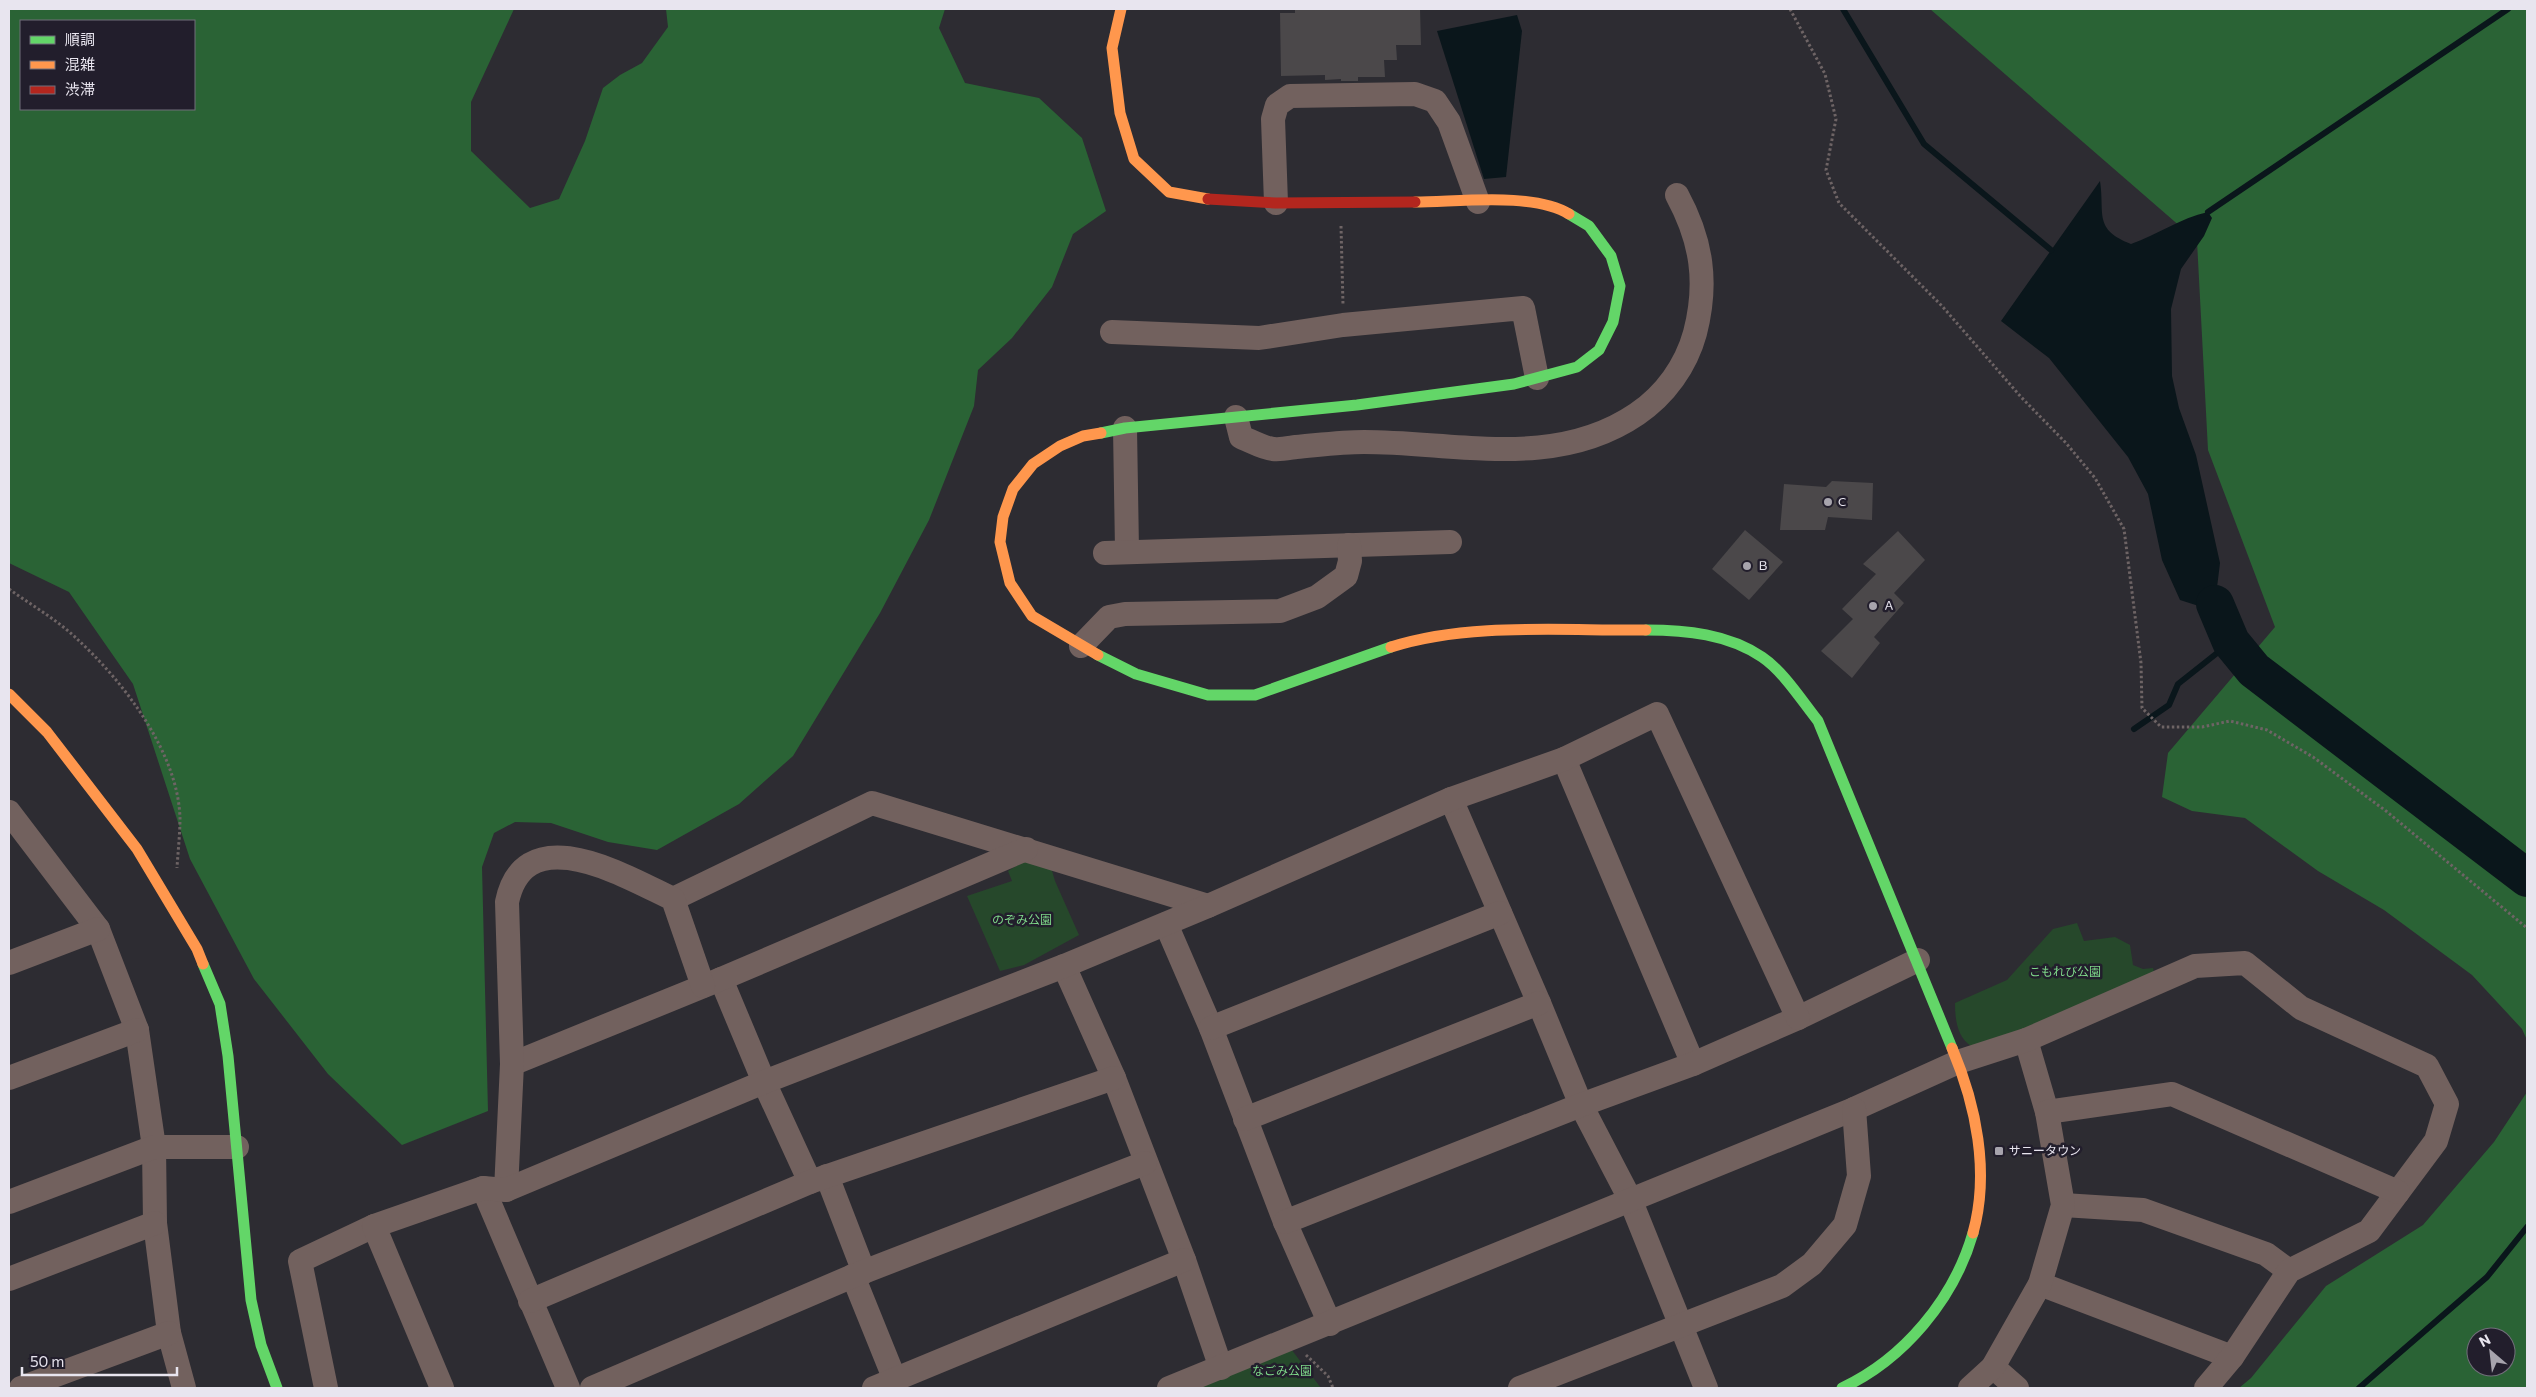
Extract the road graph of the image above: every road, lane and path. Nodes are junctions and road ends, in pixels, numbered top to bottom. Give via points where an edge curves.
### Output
1 (1121, 9) edge
2 (1790, 9) edge
3 (1677, 195) dead end
4 (1478, 202) junction
5 (1276, 203) junction
6 (1341, 203) junction
7 (1343, 325) junction
8 (1112, 332) dead end
9 (1537, 378) junction
10 (1236, 417) junction
11 (1125, 428) junction
12 (1450, 542) dead end
13 (1349, 546) junction
14 (9, 589) edge
15 (1081, 646) junction
16 (9, 694) edge
17 (1564, 758) junction
18 (1451, 799) junction
19 (9, 812) edge
20 (19, 841) edge
21 (1026, 849) junction
22 (176, 876) dead end
23 (674, 899) junction
24 (1208, 906) junction
25 (1500, 913) junction
26 (1166, 924) junction
27 (2527, 928) edge
28 (98, 930) junction
29 (1918, 960) junction
30 (9, 963) edge
31 (1064, 966) junction
32 (712, 982) junction
33 (1540, 1003) junction
34 (1798, 1018) junction
35 (1211, 1028) junction
36 (137, 1030) junction
37 (2026, 1040) junction
38 (1958, 1062) junction
39 (512, 1064) junction
40 (1693, 1064) junction
41 (9, 1078) edge
42 (1114, 1078) junction
43 (764, 1082) junction
44 (1580, 1105) junction
45 (1854, 1110) junction
46 (2047, 1112) junction
47 (1245, 1119) junction
48 (154, 1146) junction
49 (237, 1147) junction
50 (1145, 1163) junction
51 (818, 1179) junction
52 (495, 1189) junction
53 (2398, 1192) junction
54 (1630, 1199) junction
55 (9, 1202) edge
56 (2063, 1205) junction
57 (1285, 1222) junction
58 (155, 1223) junction
59 (374, 1226) junction
60 (1184, 1260) junction
61 (2289, 1272) junction
62 (858, 1274) junction
63 (9, 1279) edge
64 (2040, 1284) junction
65 (530, 1301) junction
66 (1330, 1324) junction
67 (1681, 1324) junction
68 (169, 1333) junction
69 (1294, 1338) junction
70 (2232, 1357) junction
71 (1993, 1367) junction
72 (1221, 1368) junction
73 (897, 1383) edge
74 (21, 1388) edge
75 (184, 1388) edge
76 (278, 1388) edge
77 (326, 1388) edge
78 (442, 1388) edge
79 (568, 1388) edge
80 (592, 1388) edge
81 (1170, 1388) edge
82 (1333, 1388) edge
83 (1520, 1388) edge
84 (1706, 1388) edge
85 (1842, 1388) edge
86 (1970, 1388) edge
87 (2018, 1388) edge
88 (2206, 1388) edge

1 - 5 street via 1112,48 1120,112 1134,159 1169,192 1217,200
2 - 27 path via 1825,74 1836,119 1826,170 1839,204 1942,306 2020,397 2066,444 2095,478 2124,529 2141,662 2142,708 2161,727 2202,727 2230,721 2267,730 2313,757 2386,811
3 - 10 street via 1690,218 1698,245 1702,306 1692,344 1670,385 1649,406 1618,427 1577,442 1536,449 1473,449 1364,442 1273,449 1242,437
4 - 5 street via 1449,122 1435,101 1415,94 1290,96 1277,105 1273,118
4 - 6 street
4 - 9 street via 1529,201 1560,208 1589,226 1611,256 1620,286 1613,322 1599,350 1577,367
5 - 6 street
6 - 7 path
7 - 8 street via 1259,338
7 - 9 street via 1523,308
9 - 10 street via 1514,384 1358,405
10 - 11 street
11 - 13 street via 1116,551
11 - 15 street via 1083,436 1060,446 1033,464 1013,490 1003,517 1000,542 1010,583 1032,616
12 - 13 street
13 - 15 street via 1346,576 1317,597 1280,611 1125,614 1109,617
14 - 22 path via 75,636 140,709 169,764 180,817
15 - 29 street via 1136,674 1208,696 1255,695 1422,637 1482,631 1682,630 1720,638 1762,657 1792,687 1818,721
16 - 49 street via 47,732 137,849 197,949 220,1004
17 - 18 street
17 - 34 street via 1657,714
17 - 40 street
18 - 24 street
18 - 25 street
19 - 20 street
20 - 28 street
21 - 23 street via 872,803
21 - 24 street
21 - 32 street
23 - 32 street
23 - 39 street via 590,861 545,857 521,870 510,884 507,902
24 - 26 street
25 - 33 street
25 - 35 street
26 - 31 street
26 - 35 street
28 - 30 street
28 - 36 street
29 - 34 street
29 - 38 street
31 - 42 street
31 - 43 street
32 - 39 street
32 - 43 street
33 - 44 street
33 - 47 street
34 - 40 street
35 - 47 street
36 - 41 street
36 - 48 street
37 - 38 street
37 - 46 street
37 - 53 street via 2195,966 2245,963 2302,1008 2427,1066 2447,1104 2436,1141
38 - 45 street
38 - 85 street via 1978,1131 1980,1198 1968,1247 1938,1307 1898,1354 1867,1376
39 - 52 street
40 - 44 street
42 - 50 street
42 - 51 street
43 - 51 street
43 - 52 street
44 - 54 street
44 - 57 street
45 - 54 street
45 - 67 street via 1859,1176 1845,1225 1812,1264 1782,1286
46 - 53 street via 2172,1094
46 - 56 street
47 - 57 street
48 - 49 street
48 - 55 street
48 - 58 street
49 - 76 street via 250,1304 263,1351
50 - 60 street
50 - 62 street
51 - 62 street
51 - 65 street
52 - 59 street
52 - 65 street
53 - 61 street via 2369,1231
54 - 66 street
54 - 67 street
56 - 61 street via 2143,1210 2266,1254
56 - 64 street
57 - 66 street
58 - 63 street
58 - 68 street
59 - 77 street via 300,1262
59 - 78 street
60 - 72 street
60 - 73 street
61 - 70 street
62 - 73 street
62 - 80 street
64 - 70 street
64 - 71 street
65 - 79 street
66 - 69 street
67 - 83 street
67 - 84 street
68 - 74 street
68 - 75 street
69 - 72 street
69 - 82 path via 1304,1354 1328,1376
70 - 88 street
71 - 86 street
71 - 87 street
72 - 81 street

